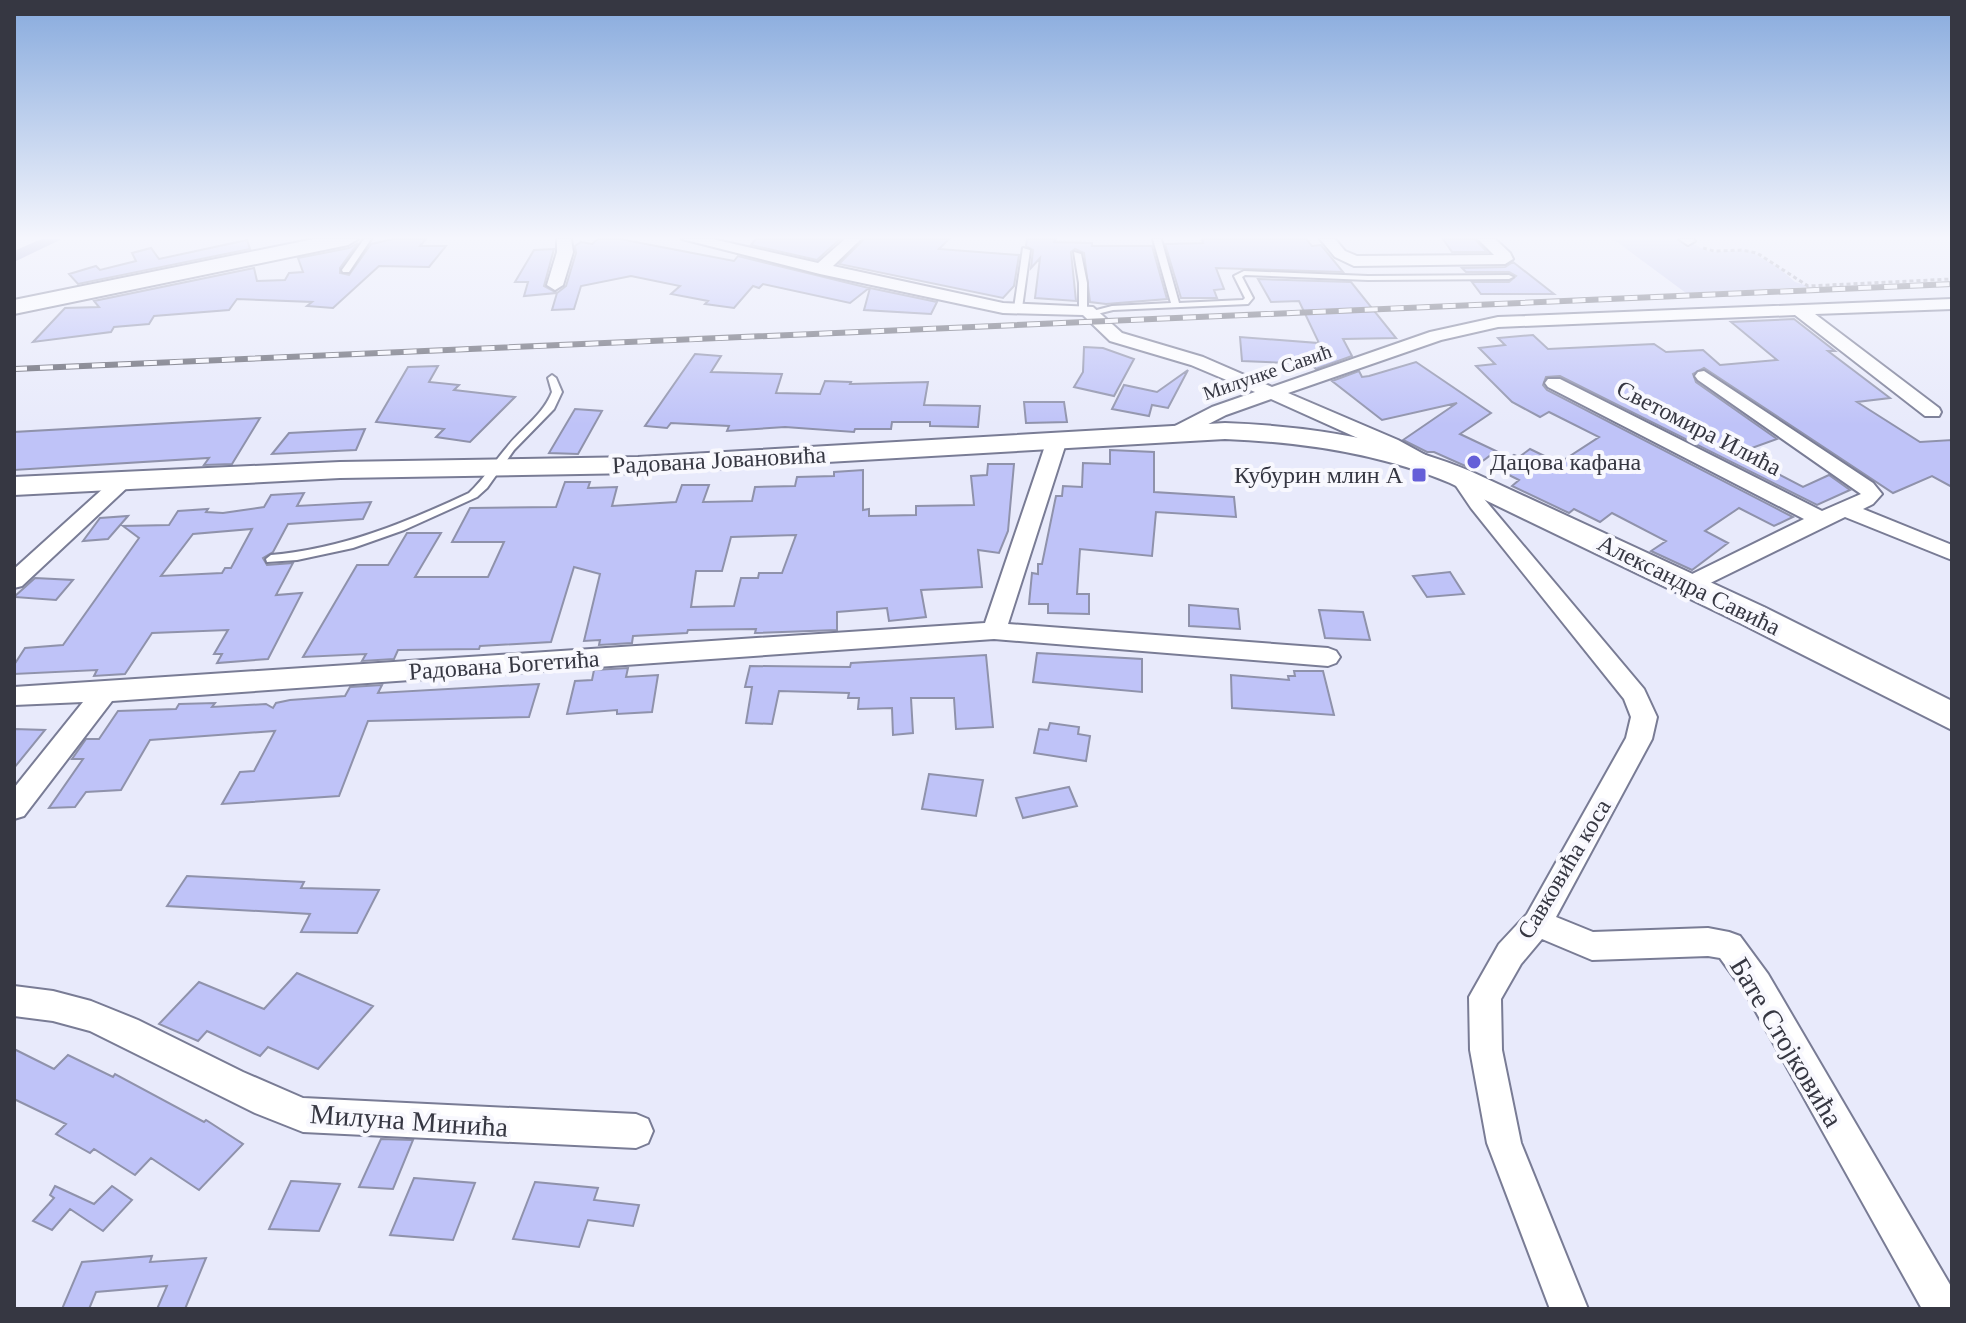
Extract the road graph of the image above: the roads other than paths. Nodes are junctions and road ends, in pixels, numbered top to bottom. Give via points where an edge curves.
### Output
1 (45, 301) edge
2 (975, 301) edge
3 (1012, 301) edge
4 (1086, 301) edge
5 (1175, 301) edge
6 (1246, 301) edge
7 (1176, 305) junction
8 (1949, 306) edge
9 (14, 307) edge
10 (1010, 308) junction
11 (1799, 310) junction
12 (1087, 311) junction
13 (1704, 376) dead end
14 (552, 378) dead end
15 (1554, 383) dead end
16 (1271, 394) junction
17 (1932, 412) dead end
18 (1178, 432) junction
19 (1057, 440) junction
20 (1422, 461) junction
21 (498, 468) junction
22 (1460, 477) junction
23 (124, 480) junction
24 (14, 486) edge
25 (1845, 509) junction
26 (1821, 519) junction
27 (1952, 553) edge
28 (271, 559) dead end
29 (14, 581) edge
30 (1688, 585) junction
31 (994, 631) junction
32 (1328, 657) dead end
33 (105, 692) junction
34 (14, 696) edge
35 (1952, 717) edge
36 (14, 808) edge
37 (1537, 923) junction
38 (14, 1001) edge
39 (636, 1131) dead end
40 (1569, 1309) edge
41 (1943, 1309) edge

1 - 9 main road
2 - 10 street
3 - 10 lane
4 - 12 lane
5 - 7 lane
6 - 7 lane
7 - 12 lane
8 - 11 street, Милунке Савић
10 - 12 street
11 - 16 street, Милунке Савић via 1498,322 1436,336
11 - 17 street
12 - 16 street via 1116,337 1177,353
13 - 25 street, Светомира Илића via 1872,494
14 - 21 lane via 557,392 553,403
15 - 26 street, Светомира Илића
16 - 18 street, Милунке Савић
16 - 20 street
18 - 19 main road, Радована Јовановића
18 - 20 main road, Радована Јовановића via 1290,434
19 - 21 main road, Радована Јовановића via 671,464
19 - 31 street
20 - 22 main road, Александра Савића
21 - 23 main road, Радована Јовановића
21 - 28 lane via 473,495 357,544
22 - 30 main road, Александра Савића
22 - 37 street, Савковића коса via 1635,695 1644,717 1639,739
23 - 24 main road, Радована Јовановића
23 - 29 street
25 - 26 street, Светомира Илића
25 - 27 street
26 - 30 street, Светомира Илића
30 - 35 main road, Александра Савића
31 - 32 street, Радована Богетића
31 - 33 street, Радована Богетића
33 - 34 street, Радована Богетића
33 - 36 street
37 - 40 street, Савковића коса via 1510,954 1485,997 1486,1050 1504,1143
37 - 41 street, Бате Стојковића via 1592,946 1729,946 1757,984
38 - 39 street, Милуна Минића via 73,1009 125,1028 271,1104 303,1115

